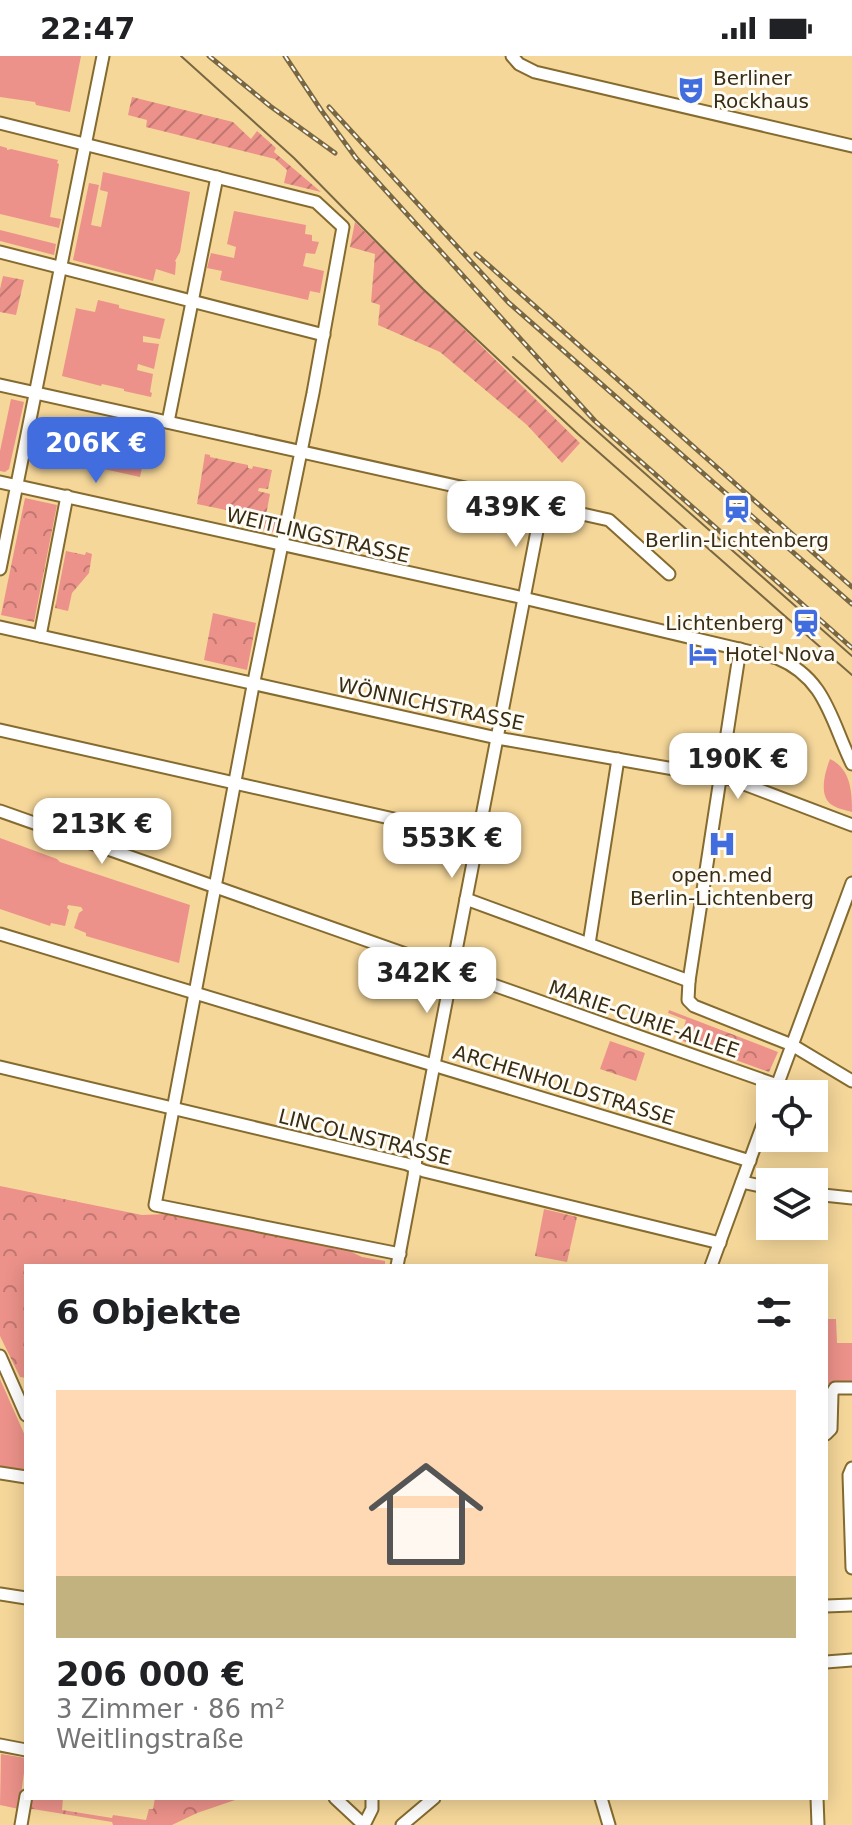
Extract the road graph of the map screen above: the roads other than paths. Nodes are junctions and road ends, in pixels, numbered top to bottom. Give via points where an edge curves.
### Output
1 (103, 56) edge
2 (512, 56) edge
3 (0, 123) edge
4 (86, 145) junction
5 (852, 146) edge
6 (217, 177) junction
7 (0, 252) edge
8 (61, 268) junction
9 (192, 302) junction
10 (324, 335) junction
11 (0, 385) edge
12 (35, 393) junction
13 (168, 422) junction
14 (301, 451) junction
15 (0, 482) edge
16 (17, 485) junction
17 (67, 496) junction
18 (542, 505) junction
19 (281, 545) junction
20 (0, 569) edge
21 (669, 574) dead end
22 (524, 599) junction
23 (0, 627) edge
24 (40, 636) junction
25 (740, 649) junction
26 (254, 684) junction
27 (0, 730) edge
28 (497, 738) junction
29 (618, 759) junction
30 (852, 764) edge
31 (720, 777) junction
32 (235, 783) junction
33 (0, 811) edge
34 (852, 825) edge
35 (478, 838) junction
36 (852, 883) edge
37 (215, 887) junction
38 (466, 899) junction
39 (0, 934) edge
40 (589, 944) junction
41 (452, 971) junction
42 (689, 981) junction
43 (195, 992) junction
44 (792, 1045) junction
45 (435, 1064) junction
46 (0, 1067) edge
47 (779, 1080) edge
48 (852, 1081) edge
49 (756, 1083) edge
50 (173, 1108) junction
51 (756, 1144) edge
52 (750, 1161) junction
53 (415, 1167) junction
54 (742, 1182) junction
55 (756, 1185) edge
56 (828, 1195) edge
57 (852, 1198) edge
58 (720, 1243) junction
59 (398, 1260) edge
60 (712, 1264) edge
61 (0, 1356) edge
62 (852, 1388) edge
63 (24, 1410) edge
64 (828, 1432) edge
65 (852, 1468) edge
66 (0, 1473) edge
67 (24, 1477) edge
68 (852, 1568) edge
69 (0, 1594) edge
70 (24, 1598) edge
71 (852, 1605) edge
72 (828, 1606) edge
73 (852, 1660) edge
74 (828, 1662) edge
75 (0, 1745) edge
76 (24, 1750) edge
77 (25, 1800) edge
78 (337, 1800) edge
79 (371, 1800) edge
80 (432, 1800) edge
81 (602, 1800) edge
82 (817, 1800) edge
83 (361, 1822) edge
84 (21, 1825) edge
85 (402, 1825) edge
86 (609, 1825) edge
87 (818, 1825) edge

1 - 4 street
2 - 5 street via 535,72
3 - 4 street
4 - 6 street
4 - 8 street
6 - 9 street
6 - 10 street via 316,202 343,227
7 - 8 street
8 - 9 street
8 - 12 street
9 - 10 street
9 - 13 street
10 - 14 street
11 - 12 street
12 - 13 street
12 - 16 street
13 - 14 street
14 - 18 street
14 - 19 street
15 - 16 street, WEITLINGSTRASSE
16 - 17 street, WEITLINGSTRASSE
16 - 20 street
17 - 19 street, WEITLINGSTRASSE
17 - 24 street
18 - 21 street via 611,521
18 - 22 street
19 - 22 street, WEITLINGSTRASSE
19 - 26 street
22 - 25 street, WEITLINGSTRASSE
22 - 28 street
23 - 24 street, WÖNNICHSTRASSE
24 - 26 street, WÖNNICHSTRASSE
25 - 30 street, WEITLINGSTRASSE via 777,658 808,677
25 - 31 street
26 - 28 street, WÖNNICHSTRASSE
26 - 32 street
27 - 32 street
28 - 29 street, WÖNNICHSTRASSE
28 - 35 street
29 - 31 street, WÖNNICHSTRASSE
29 - 40 street
31 - 34 street, WÖNNICHSTRASSE
31 - 42 street
32 - 35 street
32 - 37 street
33 - 37 street, MARIE-CURIE-ALLEE
35 - 38 street
36 - 44 street
37 - 41 street, MARIE-CURIE-ALLEE
37 - 43 street
38 - 40 street
38 - 41 street
39 - 43 street, ARCHENHOLDSTRASSE
40 - 42 street
41 - 45 street
41 - 49 street, MARIE-CURIE-ALLEE
42 - 44 street via 688,1000 694,1006
43 - 45 street, ARCHENHOLDSTRASSE
43 - 50 street
44 - 47 street
44 - 48 street
45 - 52 street, ARCHENHOLDSTRASSE
45 - 53 street
46 - 50 street, LINCOLNSTRASSE
50 - 53 street, LINCOLNSTRASSE
50 - 59 street via 155,1205
51 - 52 street
52 - 54 street
53 - 58 street, LINCOLNSTRASSE
53 - 59 street
54 - 55 street
54 - 58 street
56 - 57 street
58 - 60 street
61 - 63 street
62 - 64 street via 835,1388 832,1393
65 - 68 street
66 - 67 street
69 - 70 street
71 - 72 street
73 - 74 street
75 - 76 street
77 - 84 street
78 - 83 street
79 - 83 street via 372,1809
80 - 85 street
81 - 86 street
82 - 87 street

